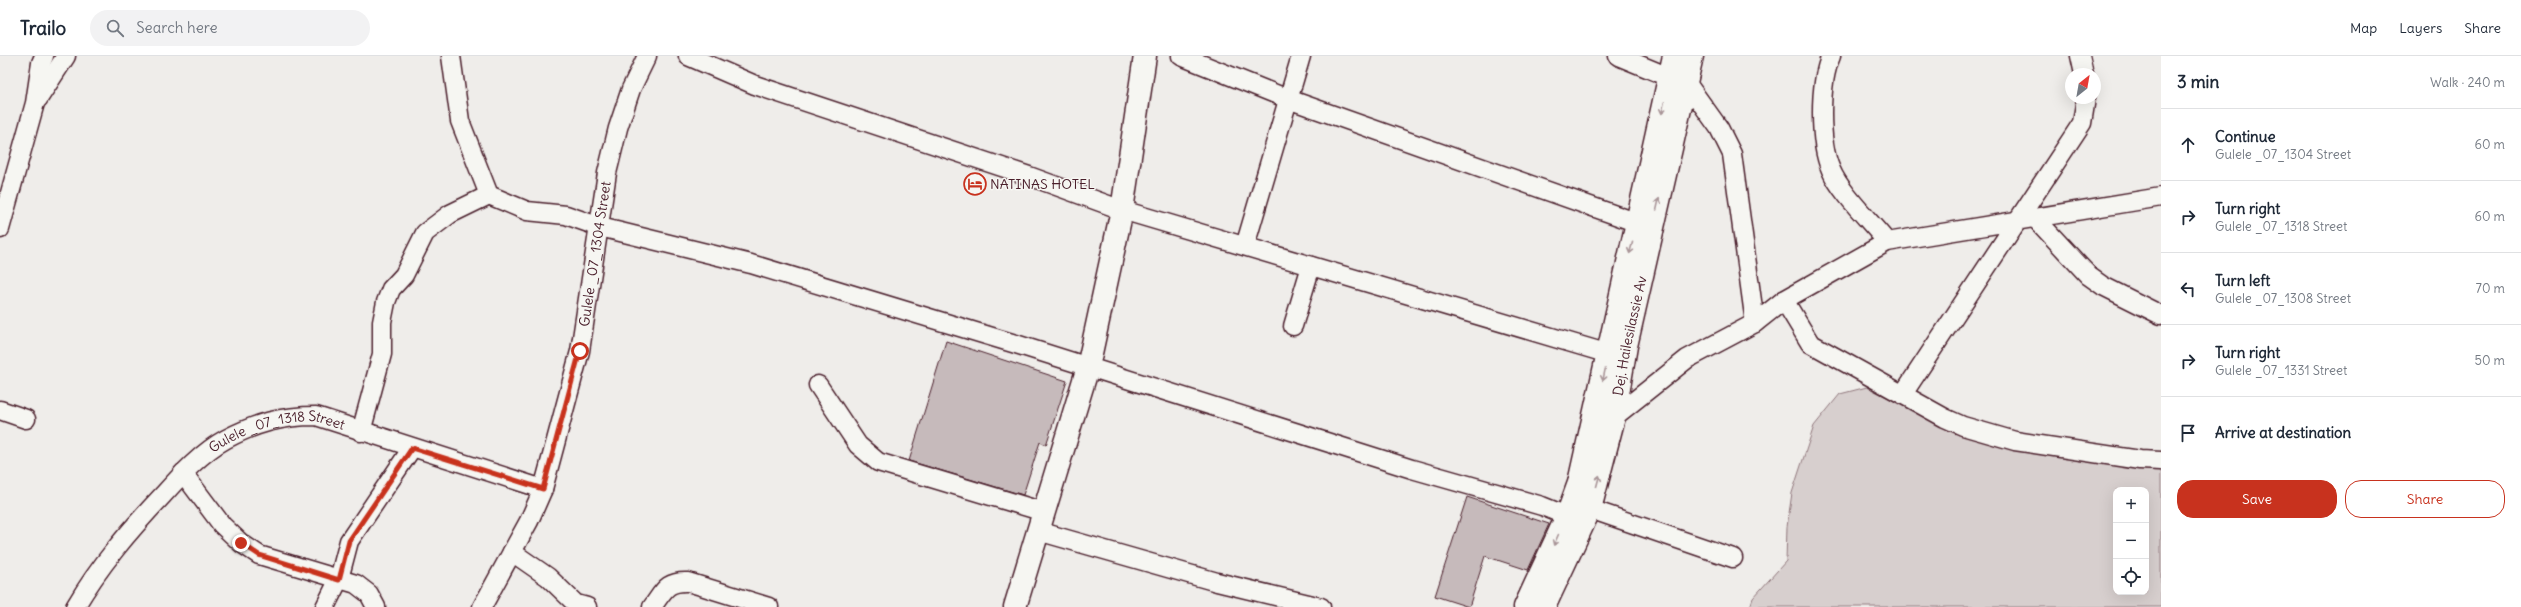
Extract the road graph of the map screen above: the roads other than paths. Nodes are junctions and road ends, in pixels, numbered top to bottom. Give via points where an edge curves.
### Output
1 (66, 56) edge
2 (451, 56) edge
3 (647, 56) edge
4 (688, 56) edge
5 (1145, 56) edge
6 (1181, 56) edge
7 (1301, 56) edge
8 (1618, 56) edge
9 (1692, 56) edge
10 (1831, 56) edge
11 (2080, 56) edge
12 (38, 58) edge
13 (2083, 68) edge
14 (1676, 72) edge
15 (1288, 98) junction
16 (36, 103) junction
17 (2085, 104) edge
18 (489, 195) junction
19 (2161, 197) edge
20 (1122, 210) junction
21 (2035, 218) junction
22 (1638, 222) junction
23 (2017, 222) junction
24 (600, 227) junction
25 (0, 229) edge
26 (1887, 242) junction
27 (1245, 246) junction
28 (1312, 266) junction
29 (1784, 300) junction
30 (2161, 315) edge
31 (1755, 323) junction
32 (1293, 326) dead end
33 (1609, 354) junction
34 (1088, 367) junction
35 (818, 385) dead end
36 (1903, 394) junction
37 (0, 410) edge
38 (1614, 417) junction
39 (26, 419) dead end
40 (361, 432) junction
41 (412, 448) junction
42 (2161, 461) edge
43 (183, 473) junction
44 (543, 489) junction
45 (1590, 510) junction
46 (1567, 516) junction
47 (1041, 521) junction
48 (512, 552) junction
49 (1733, 558) dead end
50 (339, 580) junction
51 (1274, 601) edge
52 (75, 607) edge
53 (325, 607) edge
54 (376, 607) edge
55 (482, 607) edge
56 (587, 607) edge
57 (652, 607) edge
58 (769, 607) edge
59 (1015, 607) edge
60 (1321, 607) edge
61 (1525, 607) edge
62 (1544, 607) edge

1 - 16 street
2 - 18 street via 460,121
3 - 24 street, Gulele _07_1304 Street via 631,89 618,128 607,173
4 - 20 street via 755,85 1029,176
5 - 20 main road
6 - 15 street
7 - 15 street
8 - 14 street
9 - 14 main road, Dej. Hailesilassie Av
10 - 26 street via 1822,100 1830,169 1837,182
11 - 13 street
12 - 16 street
14 -> 22 main road
14 - 31 street via 1719,128 1732,154
38 -> 14 main road, Dej. Hailesilassie Av
15 - 22 street
15 - 27 street
16 - 25 street
17 - 23 street via 2082,123
18 - 24 street via 526,211 566,215
18 - 40 street via 450,214 425,233 404,275 391,289 382,322 382,354
19 - 21 street
20 - 27 street
20 - 34 main road
21 - 23 street
21 - 30 street via 2089,276
22 -> 33 main road
23 - 26 street
23 - 36 street
24 - 34 street via 751,264
24 - 44 street, Gulele _07_1304 Street via 580,351
26 - 29 street
27 - 28 street
28 - 32 street
28 - 33 street
29 - 31 street
29 - 36 street via 1810,343
31 - 38 street via 1687,359
33 -> 46 main road via 1579,483
34 - 46 street via 1332,444 1542,506
34 - 47 main road
35 - 47 street via 858,444 878,462
36 - 42 street via 1963,426 2015,441
37 - 39 street
45 -> 38 main road, Dej. Hailesilassie Av
40 - 41 street, Gulele _07_1318 Street
40 - 43 street, Gulele _07_1318 Street via 316,416 288,416 260,423 225,440
41 - 44 street, Gulele _07_1318 Street
41 - 50 street via 349,541
43 - 50 street via 222,525 241,543 259,555
43 - 52 street, Gulele _07_1318 Street via 121,539 94,575
44 - 48 street, Gulele _07_1304 Street
45 - 49 street
45 - 62 main road, Dej. Hailesilassie Av
46 -> 61 main road
47 - 51 street
47 - 59 main road
48 - 55 street, Gulele _07_1304 Street
48 - 56 street via 548,577 576,604
50 - 53 street
50 - 54 street via 356,584 369,594
51 - 60 street
57 - 58 street via 667,586 675,581 688,582

